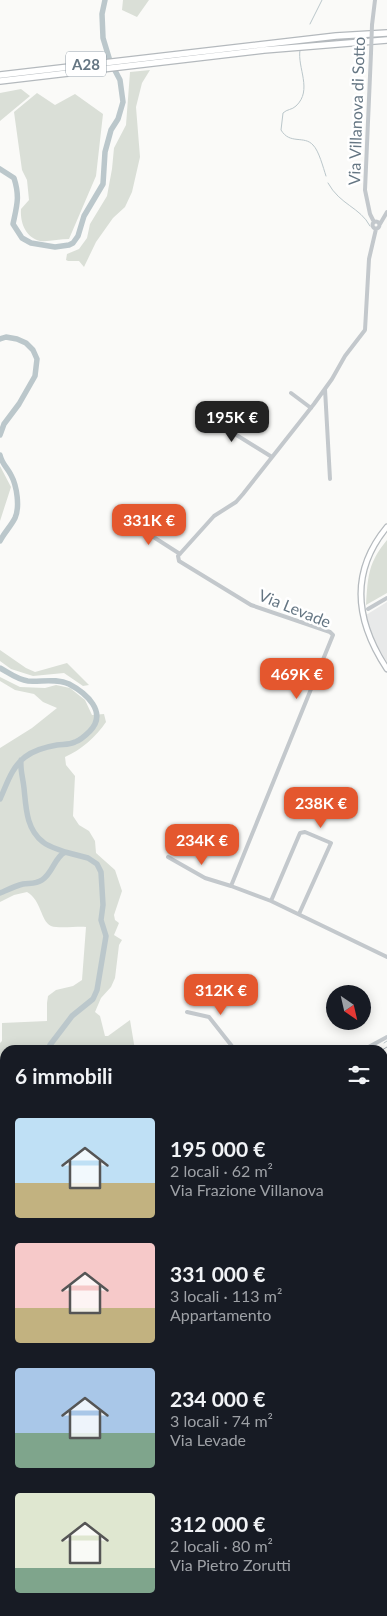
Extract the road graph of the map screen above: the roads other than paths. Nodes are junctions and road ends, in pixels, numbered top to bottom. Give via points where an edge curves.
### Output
1 (375, 0) edge
2 (387, 33) edge
3 (387, 40) edge
4 (315, 42) junction
5 (0, 76) edge
6 (10, 77) junction
7 (0, 81) edge
8 (387, 212) edge
9 (374, 222) junction
10 (381, 225) junction
11 (376, 229) junction
12 (325, 389) junction
13 (292, 393) dead end
14 (311, 408) junction
15 (201, 413) dead end
16 (272, 457) junction
17 (330, 479) dead end
18 (126, 527) dead end
19 (387, 527) edge
20 (180, 554) junction
21 (387, 598) edge
22 (368, 609) dead end
23 (387, 669) edge
24 (168, 857) dead end
25 (231, 886) junction
26 (271, 901) junction
27 (299, 914) junction
28 (387, 957) edge
29 (186, 1012) dead end
30 (387, 1037) edge
31 (231, 1045) edge
32 (372, 1045) edge

1 - 9 street, Via Villanova di Sotto, bridge via 364,190
2 - 4 highway, A28 via 336,36
3 - 4 highway, A28
4 - 6 highway, A28
5 - 6 highway, A28
6 - 7 highway, A28
8 - 10 street
9 - 10 street
9 - 11 street
10 - 11 street
11 - 12 street via 369,259 365,330
12 - 14 street
12 - 17 street
13 - 14 street
14 - 16 street
15 - 16 street
16 - 20 street via 236,502 214,516
18 - 20 street via 155,538
19 - 23 main road via 368,560 361,600 367,633
20 - 25 street, Via Levade via 179,561 251,605 330,632 333,636
21 - 22 street
24 - 25 street via 205,878
25 - 26 street
26 - 27 street
26 - 27 street via 300,833 331,843
27 - 28 street
29 - 31 street via 209,1017
30 - 32 street

